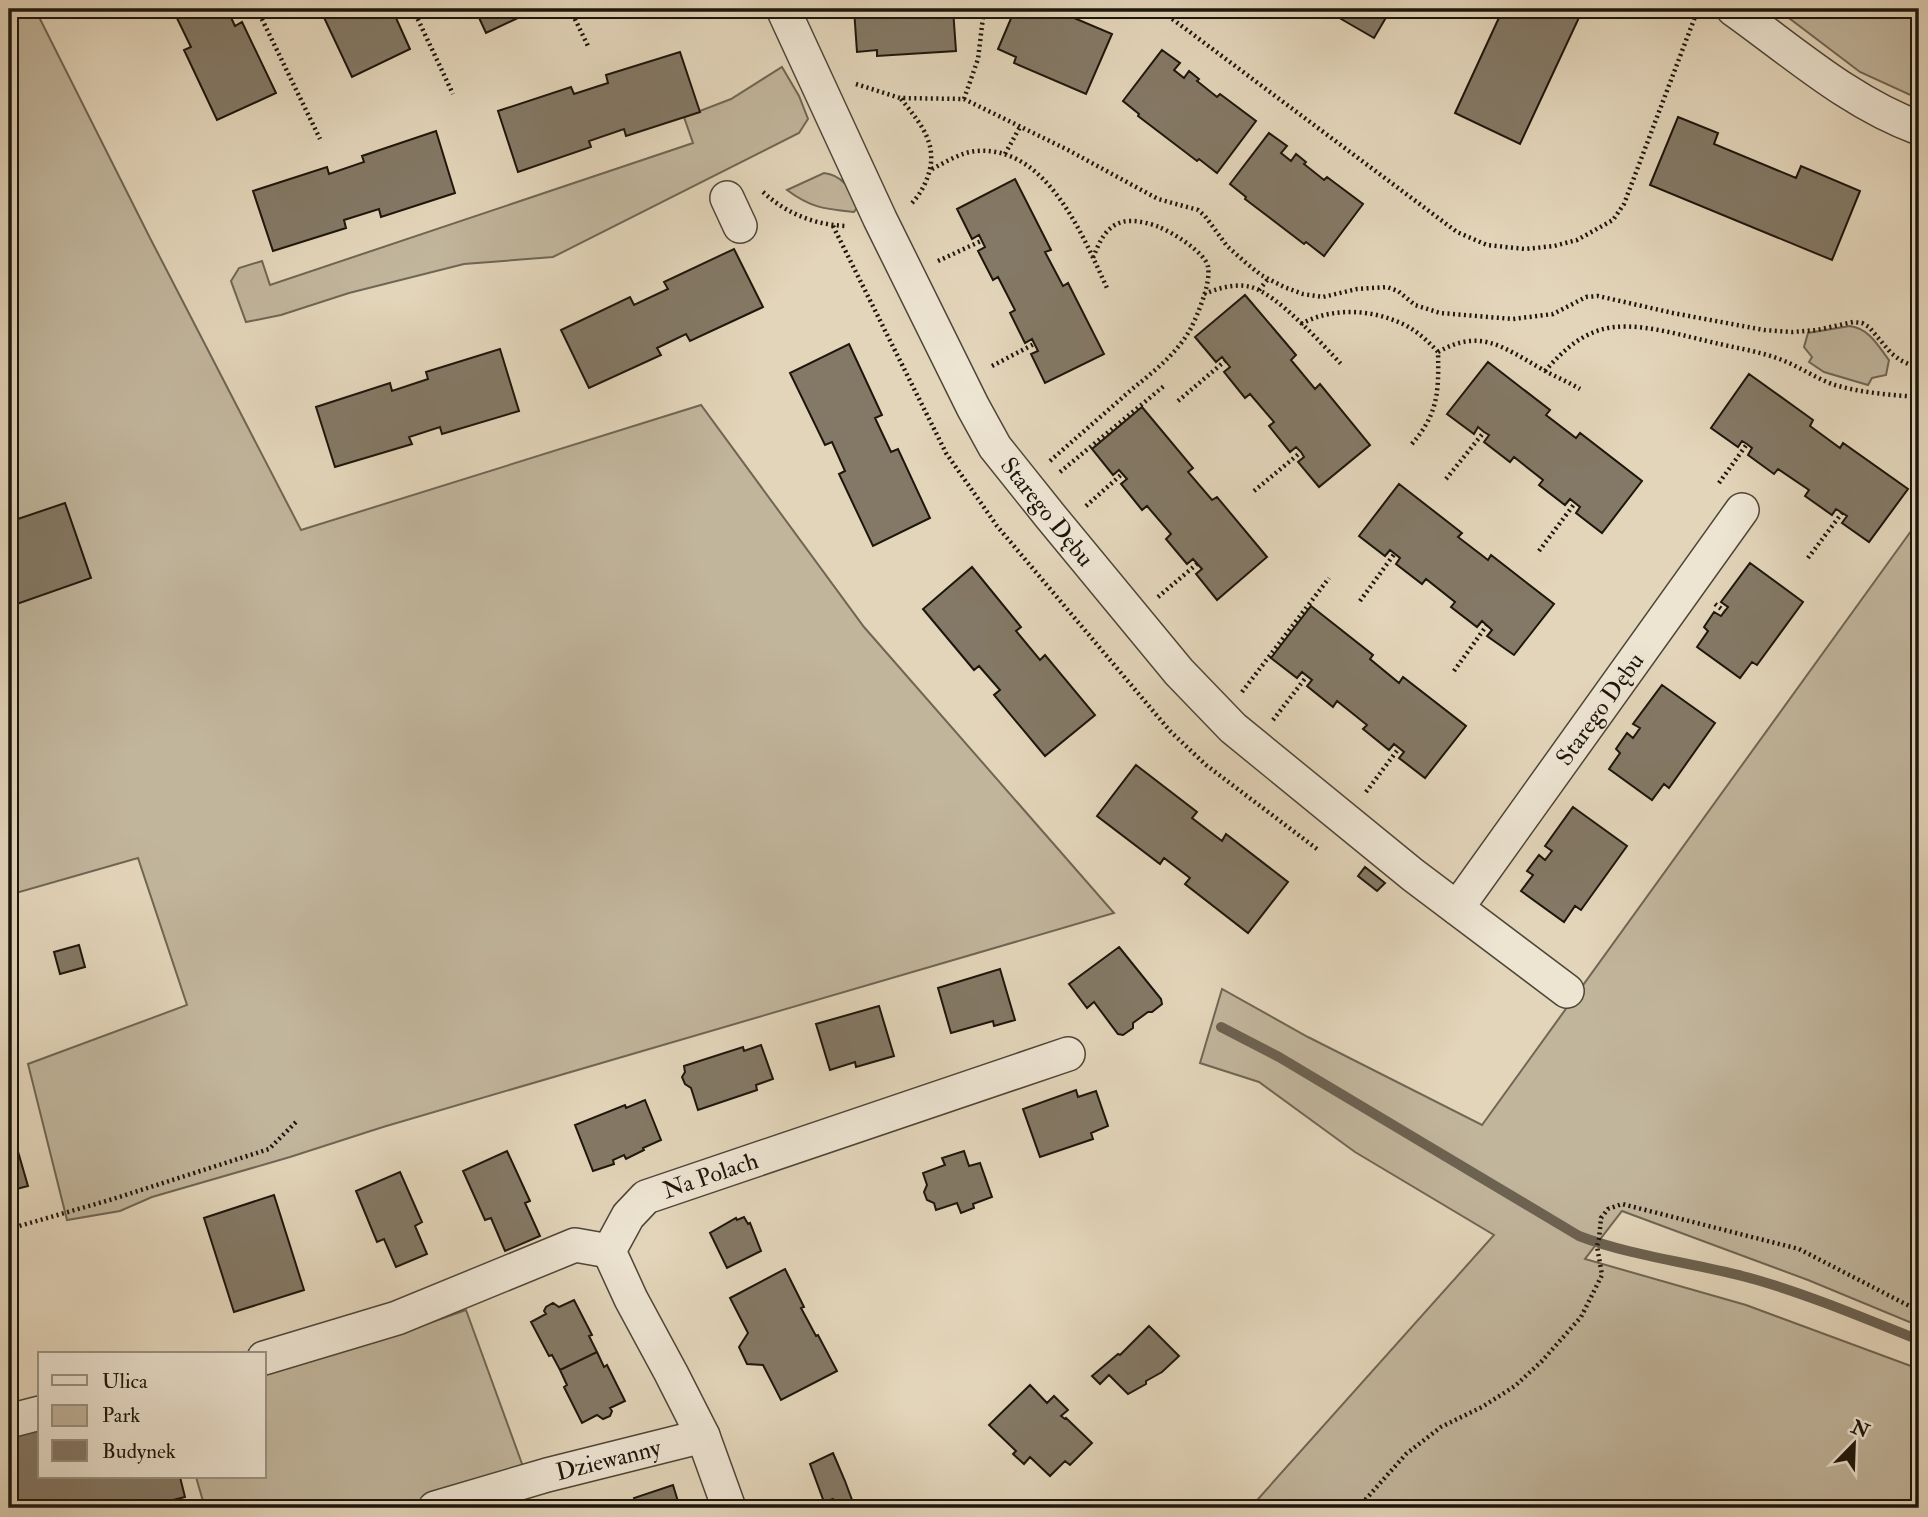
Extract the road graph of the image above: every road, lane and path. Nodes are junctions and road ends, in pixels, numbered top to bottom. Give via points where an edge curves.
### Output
1 (257, 9) edge
2 (413, 9) edge
3 (570, 9) edge
4 (783, 9) edge
5 (984, 9) edge
6 (1159, 9) edge
7 (1698, 9) edge
8 (1732, 9) edge
9 (589, 48) dead end
10 (849, 82) dead end
11 (453, 94) dead end
12 (901, 98) junction
13 (964, 99) junction
14 (1020, 127) junction
15 (1919, 128) edge
16 (320, 139) dead end
17 (1005, 154) junction
18 (931, 169) junction
19 (741, 203) dead end
20 (880, 219) junction
21 (981, 241) dead end
22 (1093, 258) junction
23 (928, 265) dead end
24 (1268, 279) junction
25 (1107, 288) dead end
26 (1259, 290) junction
27 (1204, 294) junction
28 (1301, 324) junction
29 (1034, 344) dead end
30 (1437, 352) junction
31 (1225, 361) dead end
32 (1341, 364) dead end
33 (990, 367) dead end
34 (1919, 369) edge
35 (1545, 371) junction
36 (1164, 386) dead end
37 (1580, 389) dead end
38 (1919, 397) edge
39 (1178, 401) dead end
40 (1484, 432) dead end
41 (1747, 444) dead end
42 (1410, 446) dead end
43 (1301, 452) dead end
44 (1050, 461) dead end
45 (1059, 473) dead end
46 (1122, 474) dead end
47 (1446, 479) dead end
48 (1714, 490) dead end
49 (1254, 491) dead end
50 (1575, 503) dead end
51 (1084, 508) dead end
52 (1742, 510) dead end
53 (1842, 513) dead end
54 (1539, 551) dead end
55 (1395, 554) dead end
56 (1808, 558) dead end
57 (1197, 564) dead end
58 (1329, 578) dead end
59 (1360, 601) dead end
60 (1149, 605) dead end
61 (1487, 625) dead end
62 (1454, 671) dead end
63 (1307, 676) dead end
64 (1241, 693) dead end
65 (1266, 730) dead end
66 (1399, 748) dead end
67 (1365, 792) dead end
68 (1457, 908) junction
69 (1567, 991) dead end
70 (1068, 1054) dead end
71 (298, 1120) dead end
72 (9, 1229) edge
73 (609, 1251) junction
74 (1919, 1311) edge
75 (266, 1357) edge
76 (38, 1414) edge
77 (9, 1421) edge
78 (703, 1436) junction
79 (435, 1508) edge
80 (729, 1508) edge
81 (1358, 1508) edge

1 - 16 path
2 - 11 path
3 - 9 path
4 - 20 street, Starego Dębu
5 - 13 path via 978,60
6 - 7 path via 1457,232 1487,245 1525,249 1577,240 1613,219 1624,204
8 - 15 street via 1838,85
10 - 12 path
12 - 13 path
12 - 18 path via 927,134
13 - 14 path
14 - 17 path
14 - 24 path via 1158,199 1198,210 1227,246
17 - 18 path via 975,151
17 - 22 path via 1037,172 1069,212
18 - 20 path via 913,203
19 - 20 path via 783,208 829,225 857,226
20 - 68 street, Starego Dębu via 995,446 1179,672 1233,728
21 - 23 path
22 - 25 path
22 - 27 path via 1109,229 1124,222 1160,227 1206,261
24 - 26 path
24 - 34 path via 1322,297 1387,287 1425,310 1464,316 1537,317 1598,296 1764,330 1793,332 1862,323 1891,353
26 - 27 path via 1234,285
26 - 28 path
27 - 44 path via 1181,344
28 - 30 path via 1336,312 1378,316 1404,324
28 - 32 path
29 - 33 path
30 - 35 path via 1469,340 1492,343
30 - 42 path via 1434,409
31 - 39 path
35 - 37 path
35 - 38 path via 1577,340 1601,330 1630,327 1762,353 1835,384
36 - 45 path
40 - 47 path
41 - 48 path
43 - 49 path
46 - 51 path
50 - 54 path
52 - 68 street, Starego Dębu
53 - 56 path
55 - 59 path
57 - 60 path
58 - 64 path
61 - 62 path
63 - 65 path
66 - 67 path
68 - 69 street, Starego Dębu
70 - 73 street, Na Polach via 646,1197 628,1216
71 - 72 path via 269,1149
73 - 75 street via 575,1245 397,1318
73 - 78 street
74 - 81 path via 1799,1249 1622,1204 1608,1209 1601,1218 1597,1246 1602,1275 1581,1317 1515,1386 1441,1427 1406,1454
76 - 77 street
78 - 79 street, Dziewanny
78 - 80 street

